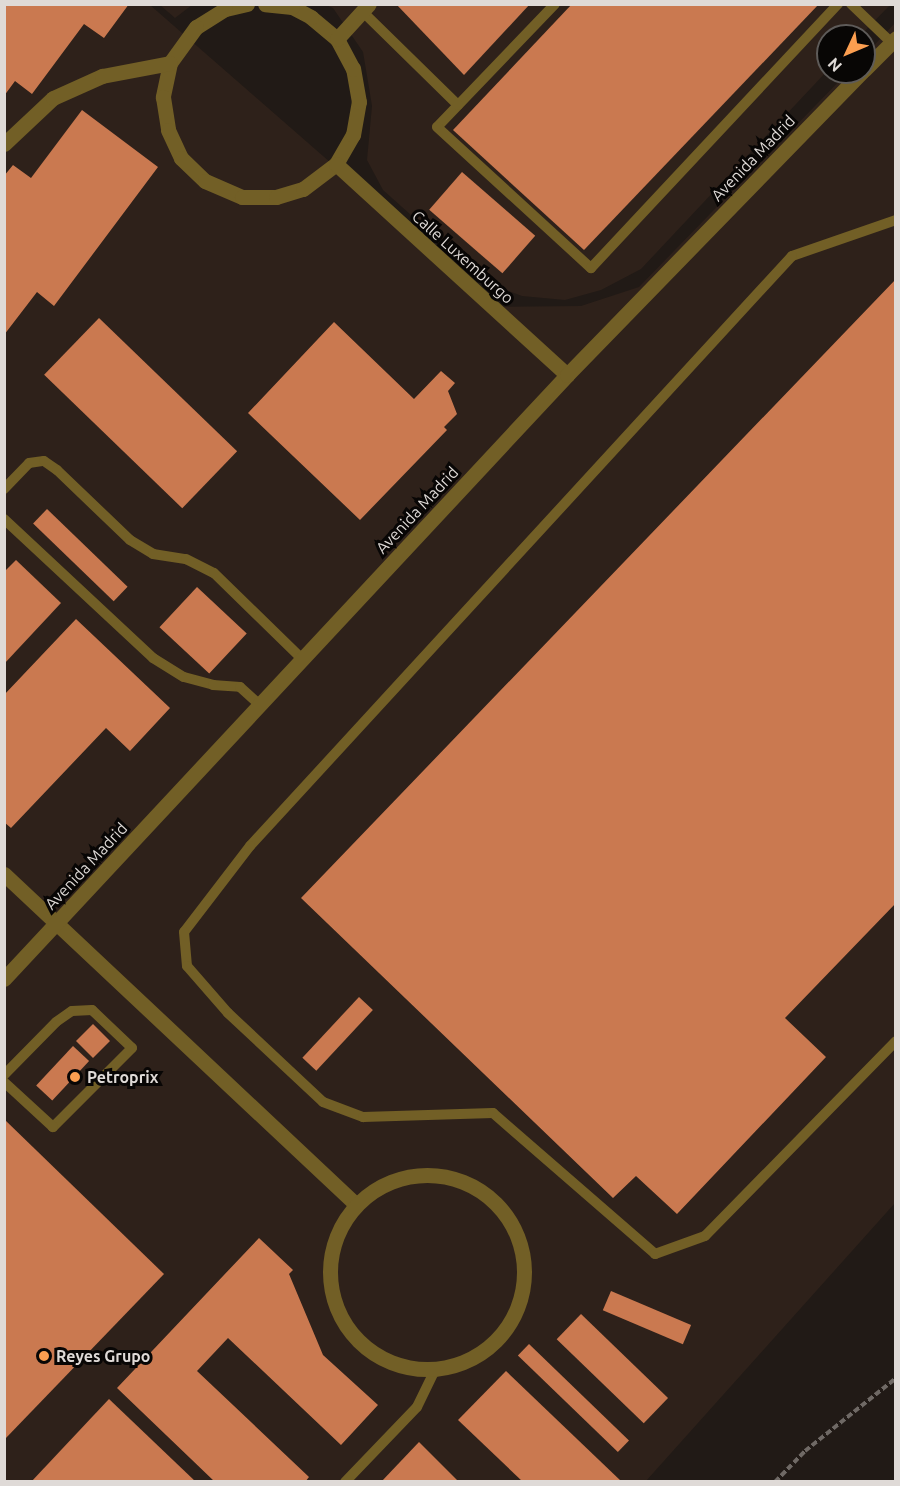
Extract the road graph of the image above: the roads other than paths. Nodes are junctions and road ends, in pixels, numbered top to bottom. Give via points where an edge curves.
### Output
1 (247, 4) edge
2 (265, 4) edge
3 (555, 4) edge
4 (838, 4) edge
5 (851, 4) edge
6 (366, 8) edge
7 (337, 39) junction
8 (894, 42) edge
9 (876, 59) edge
10 (170, 63) junction
11 (850, 84) edge
12 (458, 105) junction
13 (4, 144) edge
14 (336, 164) junction
15 (896, 220) edge
16 (567, 375) junction
17 (4, 489) edge
18 (4, 519) edge
19 (302, 659) junction
20 (260, 705) junction
21 (4, 874) edge
22 (55, 925) junction
23 (4, 979) edge
24 (896, 1041) edge
25 (4, 1075) edge
26 (4, 1082) edge
27 (356, 1205) junction
28 (435, 1370) junction
29 (345, 1482) edge

1 - 10 street via 225,9 196,27
2 - 7 street via 311,16
3 - 12 lane
4 - 12 lane via 591,268 437,127
5 - 8 lane
6 - 7 street
6 - 12 lane
7 - 14 street via 354,69 359,102 352,135
8 - 9 street, Avenida Madrid
10 - 13 street via 102,76 53,98
10 - 14 street via 163,97 168,130 181,158 206,181 242,197 276,197 303,189
11 - 16 street, Avenida Madrid
14 - 16 street, Calle Luxemburgo
15 - 24 lane via 792,256 250,846 184,932 187,966 228,1013 323,1102 363,1117 493,1113 655,1254 705,1236
16 - 19 street, Avenida Madrid
17 - 19 lane via 29,463 44,461 130,540 153,554 186,559 214,573
18 - 20 lane via 153,658 184,677 240,687
19 - 20 street, Avenida Madrid
20 - 22 street, Avenida Madrid
21 - 22 street
22 - 23 street, Avenida Madrid
22 - 27 street
25 - 26 lane via 72,1011 92,1010 132,1048 53,1127
27 - 28 street via 337,1234 329,1272 337,1310 359,1342 394,1364
27 - 28 street via 387,1183 427,1174 464,1181 496,1203 517,1235 525,1272 518,1308 498,1340 466,1362
28 - 29 lane via 417,1407

